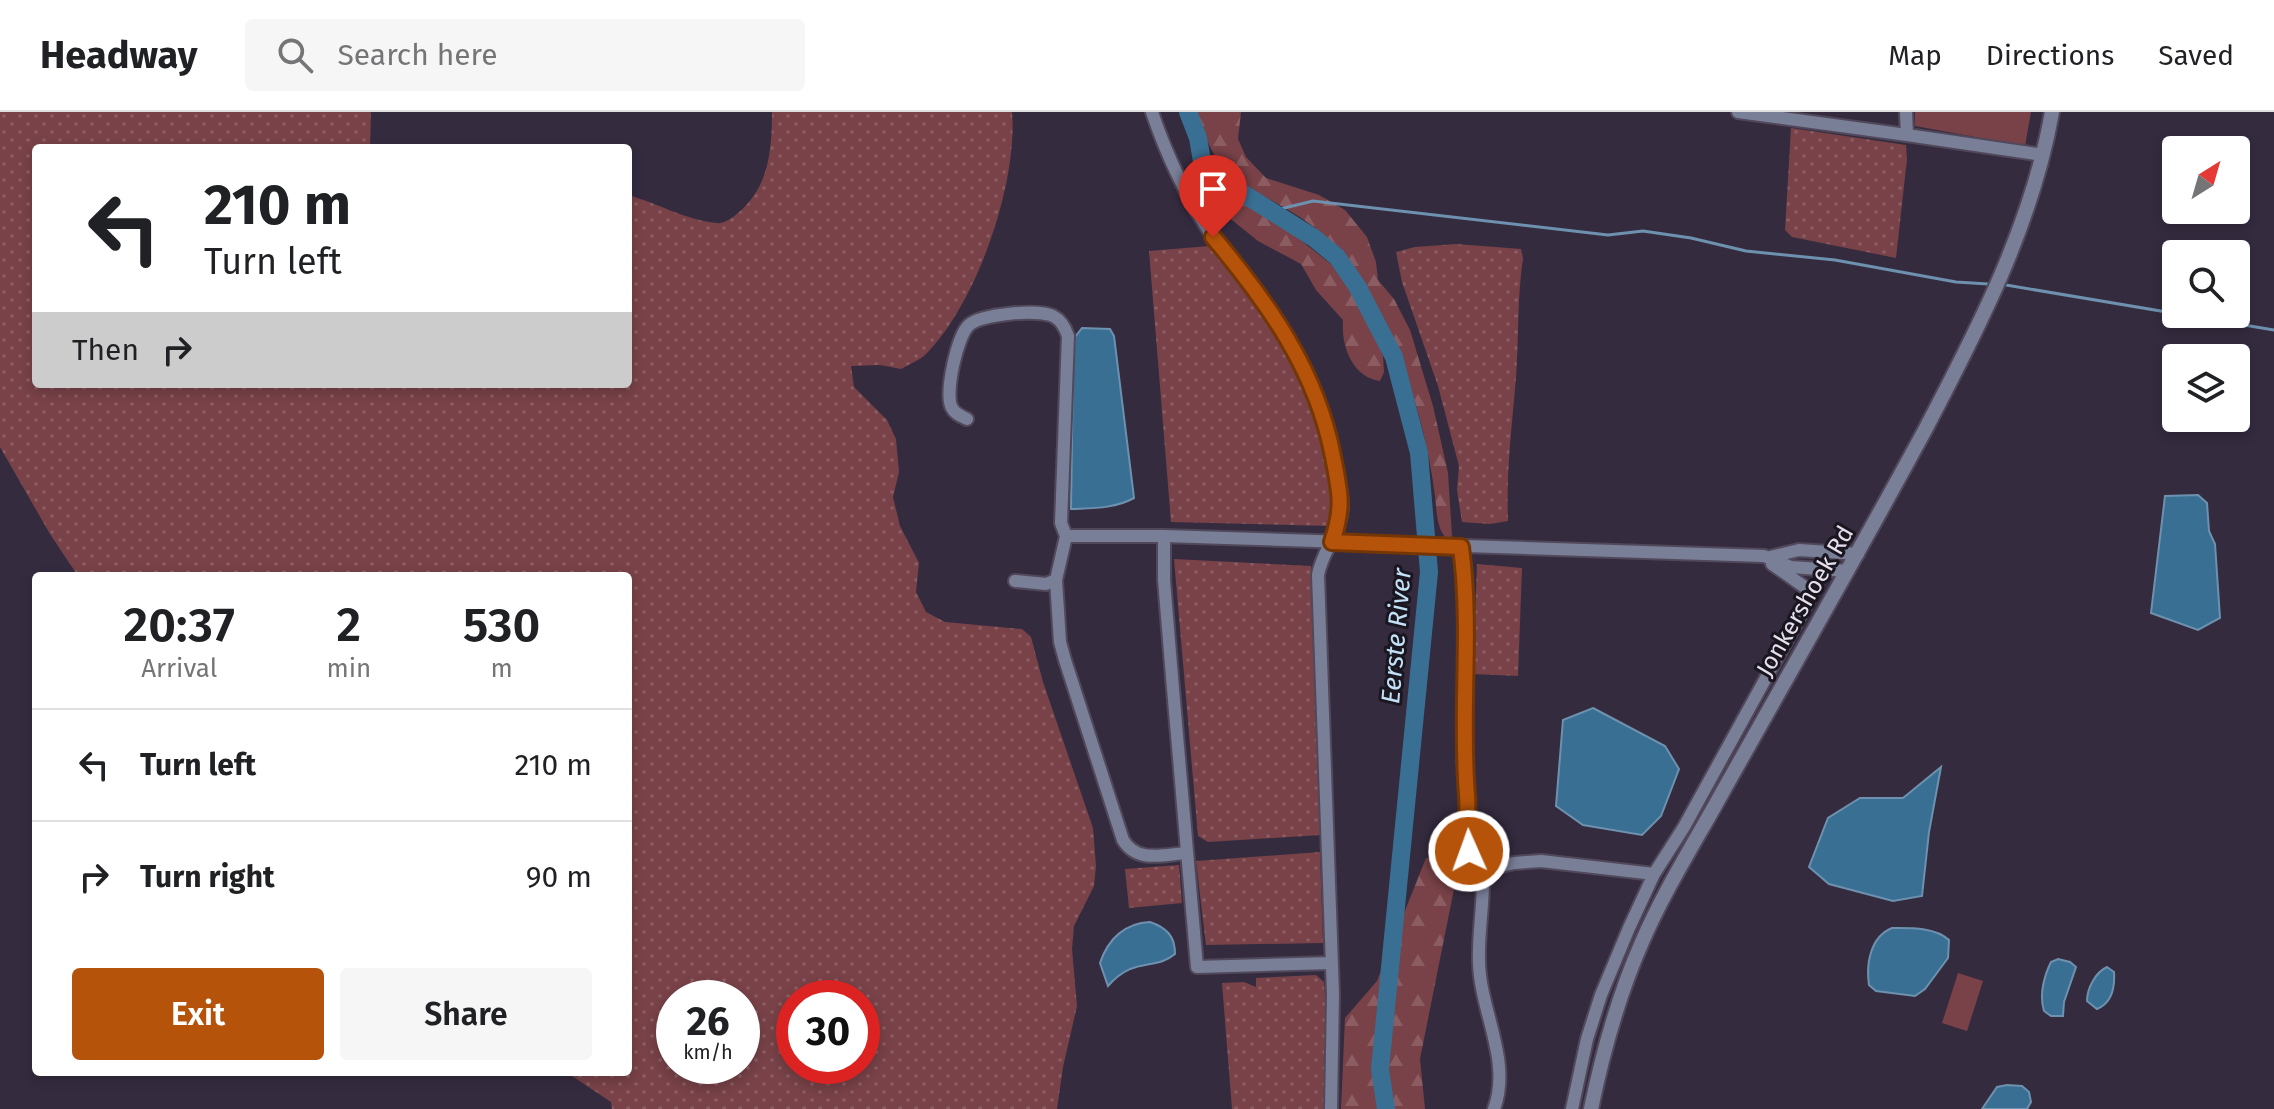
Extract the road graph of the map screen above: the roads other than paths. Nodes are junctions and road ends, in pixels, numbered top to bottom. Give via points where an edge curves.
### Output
1 (1152, 112) edge
2 (1738, 112) edge
3 (1906, 112) edge
4 (2052, 112) edge
5 (1907, 135) junction
6 (2043, 155) junction
7 (967, 419) dead end
8 (1066, 536) junction
9 (1164, 536) junction
10 (1332, 542) junction
11 (1461, 547) junction
12 (1858, 554) junction
13 (1767, 556) junction
14 (1848, 571) junction
15 (1056, 580) junction
16 (1015, 581) dead end
17 (1186, 853) junction
18 (1481, 871) junction
19 (1654, 874) junction
20 (1331, 963) junction
21 (1331, 1109) edge
22 (1494, 1109) edge
23 (1572, 1109) edge
24 (1591, 1109) edge

1 - 10 street via 1168,156 1213,237 1272,314 1313,385 1341,501
2 - 5 street
3 - 5 street
4 - 6 street, Jonkershoek Rd
5 - 6 street
6 - 12 street, Jonkershoek Rd via 2028,208 1963,359
7 - 8 street via 950,403 958,342 967,326 1001,315 1045,314 1058,320 1068,336 1061,523
8 - 9 street
8 - 15 street
9 - 10 street
9 - 17 street
10 - 11 street
10 - 20 street via 1318,575
11 - 13 street
11 - 18 street via 1468,623 1466,834
12 - 13 street via 1799,550
12 - 14 street, Jonkershoek Rd
13 - 14 street via 1791,567
13 - 19 street via 1811,596
14 - 24 street, Jonkershoek Rd via 1642,941 1618,1001
15 - 16 street
15 - 17 street via 1060,642 1123,840 1145,856
17 - 20 street via 1197,967
18 - 19 street via 1541,861
18 - 22 street via 1482,1001 1493,1031 1500,1081
19 - 23 street via 1601,995
20 - 21 street

